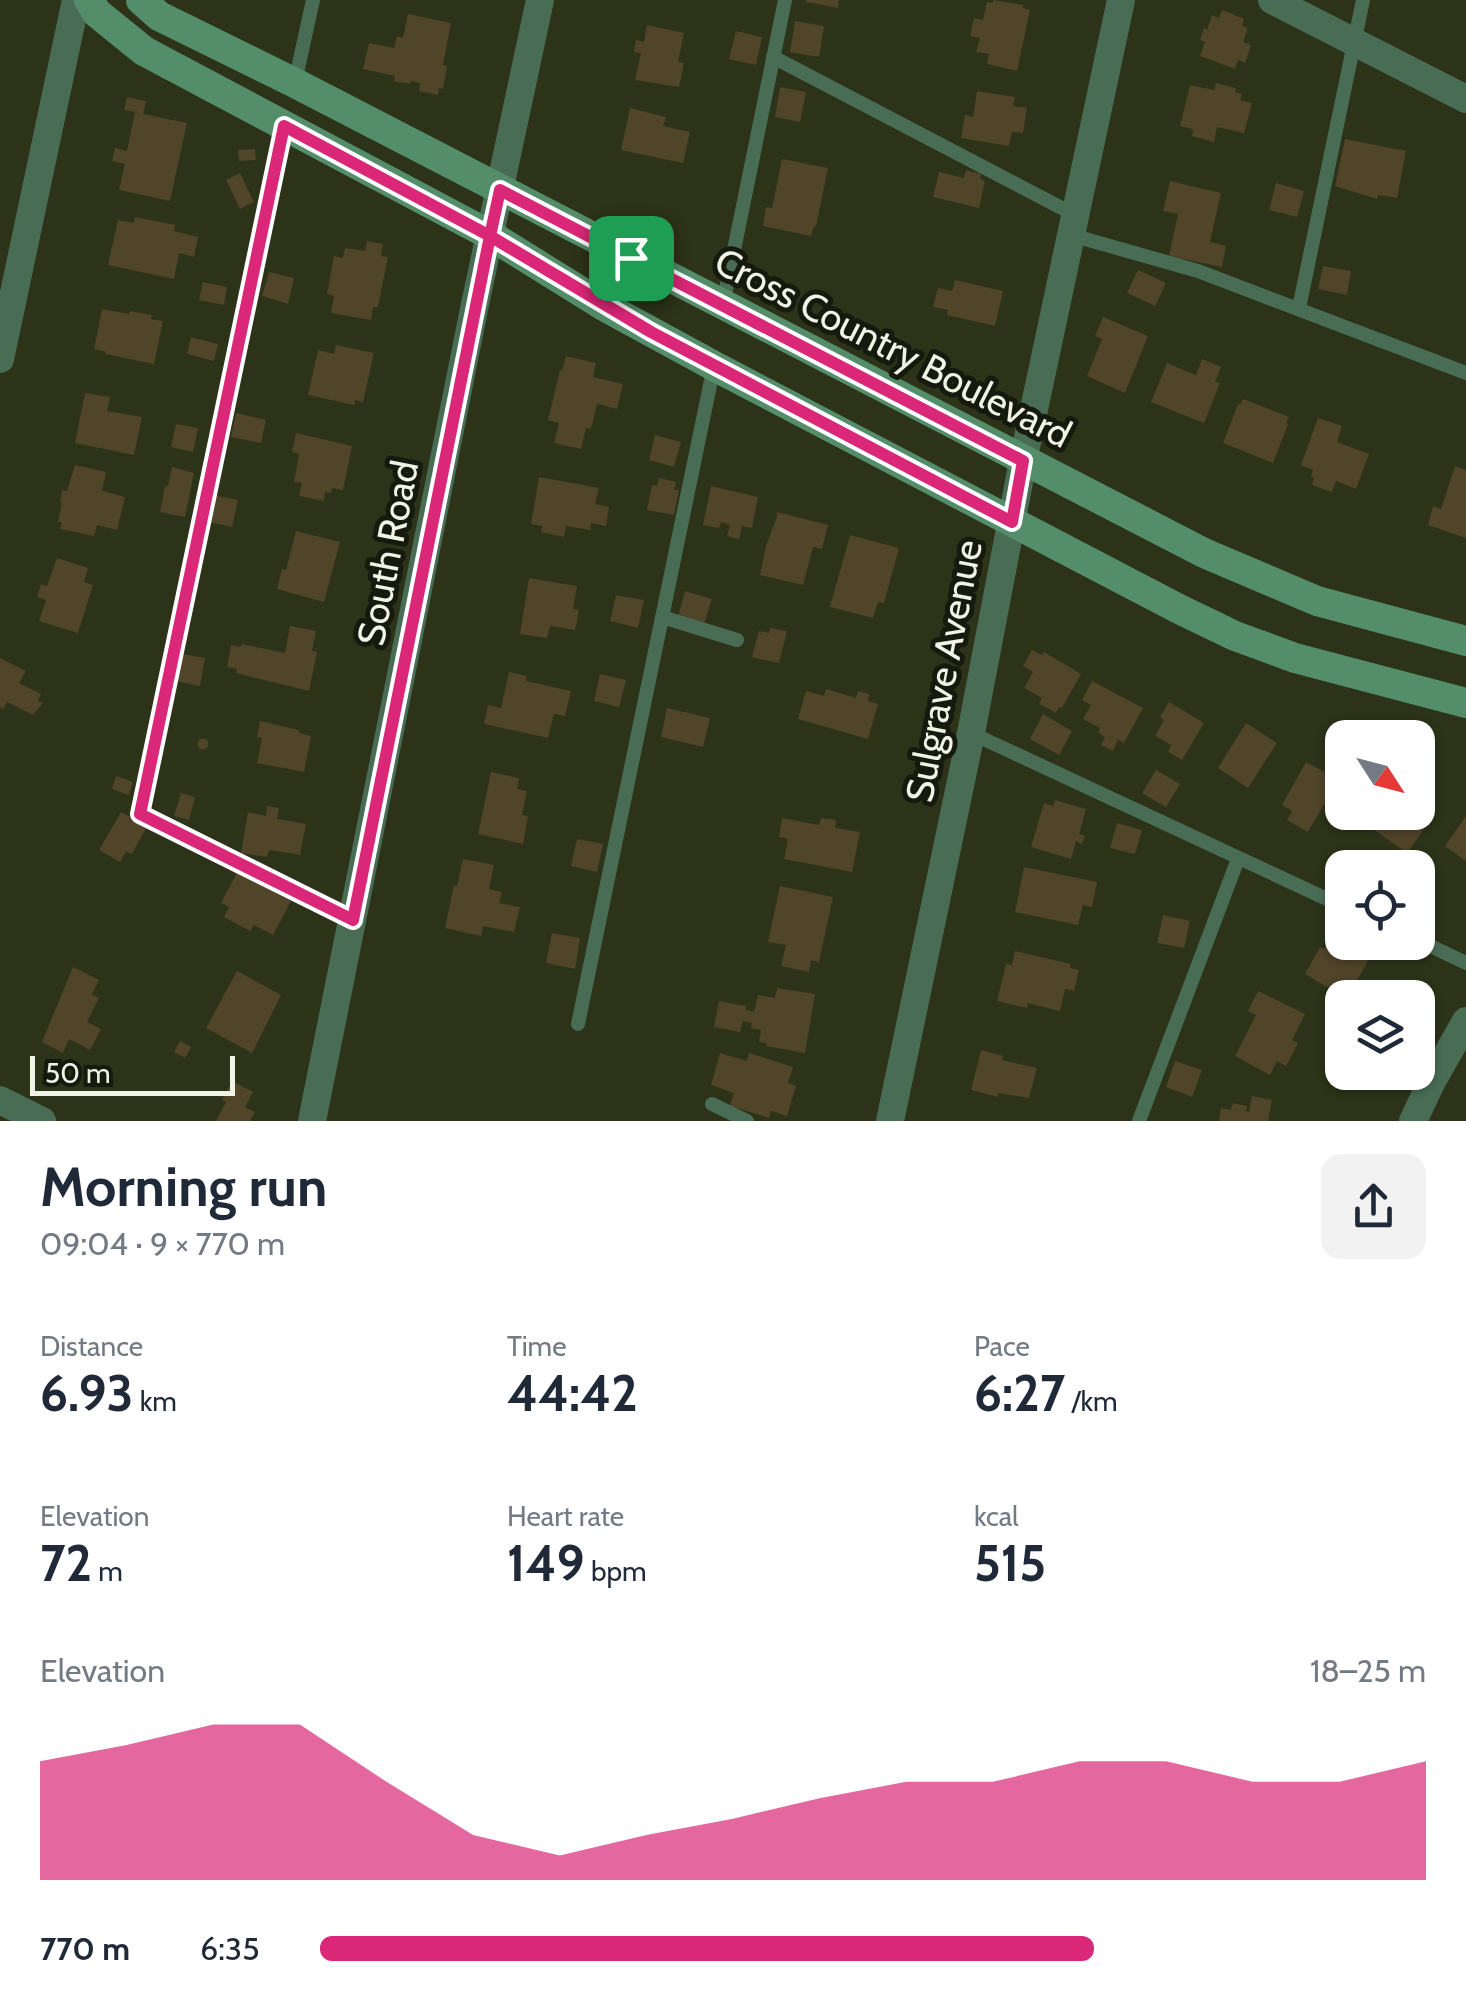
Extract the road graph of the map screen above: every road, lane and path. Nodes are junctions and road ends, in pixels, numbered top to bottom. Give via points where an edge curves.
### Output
1 (76, 0) edge
2 (89, 0) edge
3 (141, 0) edge
4 (313, 0) edge
5 (540, 0) edge
6 (785, 0) edge
7 (1121, 0) edge
8 (1272, 0) edge
9 (1363, 0) edge
10 (1355, 40) junction
11 (773, 56) junction
12 (295, 83) junction
13 (1463, 94) edge
14 (284, 126) junction
15 (500, 190) junction
16 (1073, 226) junction
17 (490, 236) junction
18 (723, 305) junction
19 (1299, 308) junction
20 (0, 360) edge
21 (714, 366) junction
22 (1466, 373) edge
23 (1023, 461) junction
24 (1012, 522) junction
25 (662, 617) junction
26 (737, 640) dead end
27 (1466, 641) edge
28 (1466, 703) edge
29 (970, 733) junction
30 (1238, 859) junction
31 (1325, 898) edge
32 (353, 920) junction
33 (1435, 948) edge
34 (1466, 962) edge
35 (1466, 1021) edge
36 (578, 1024) dead end
37 (0, 1100) edge
38 (712, 1104) dead end
39 (42, 1121) edge
40 (312, 1121) edge
41 (747, 1121) edge
42 (890, 1121) edge
43 (1138, 1121) edge
44 (1413, 1121) edge

1 - 20 street
2 - 14 street via 144,51
3 - 12 street, Cross Country Boulevard via 160,16
4 - 12 lane
5 - 15 street, South Road
6 - 11 lane
7 - 16 street, Sulgrave Avenue
8 - 10 street
9 - 10 lane
10 - 13 street
10 - 19 lane
11 - 16 lane
11 - 18 lane
12 - 15 street, Cross Country Boulevard
14 - 17 street
14 - 32 lane via 140,814
15 - 17 street, South Road
15 - 18 street, Cross Country Boulevard
16 - 19 lane
16 - 23 street, Sulgrave Avenue
17 - 21 street
17 - 32 street, South Road
18 - 23 street, Cross Country Boulevard
19 - 22 lane
21 - 24 street
21 - 25 lane
23 - 24 street, Sulgrave Avenue
23 - 27 street, Cross Country Boulevard via 1262,579 1317,601
24 - 28 street via 1235,636
24 - 29 street, Sulgrave Avenue
25 - 26 lane
25 - 36 lane
29 - 30 lane
29 - 42 street, Sulgrave Avenue
30 - 31 lane
30 - 43 lane
32 - 40 street, South Road
33 - 34 lane
35 - 44 street
37 - 39 street
38 - 41 lane

